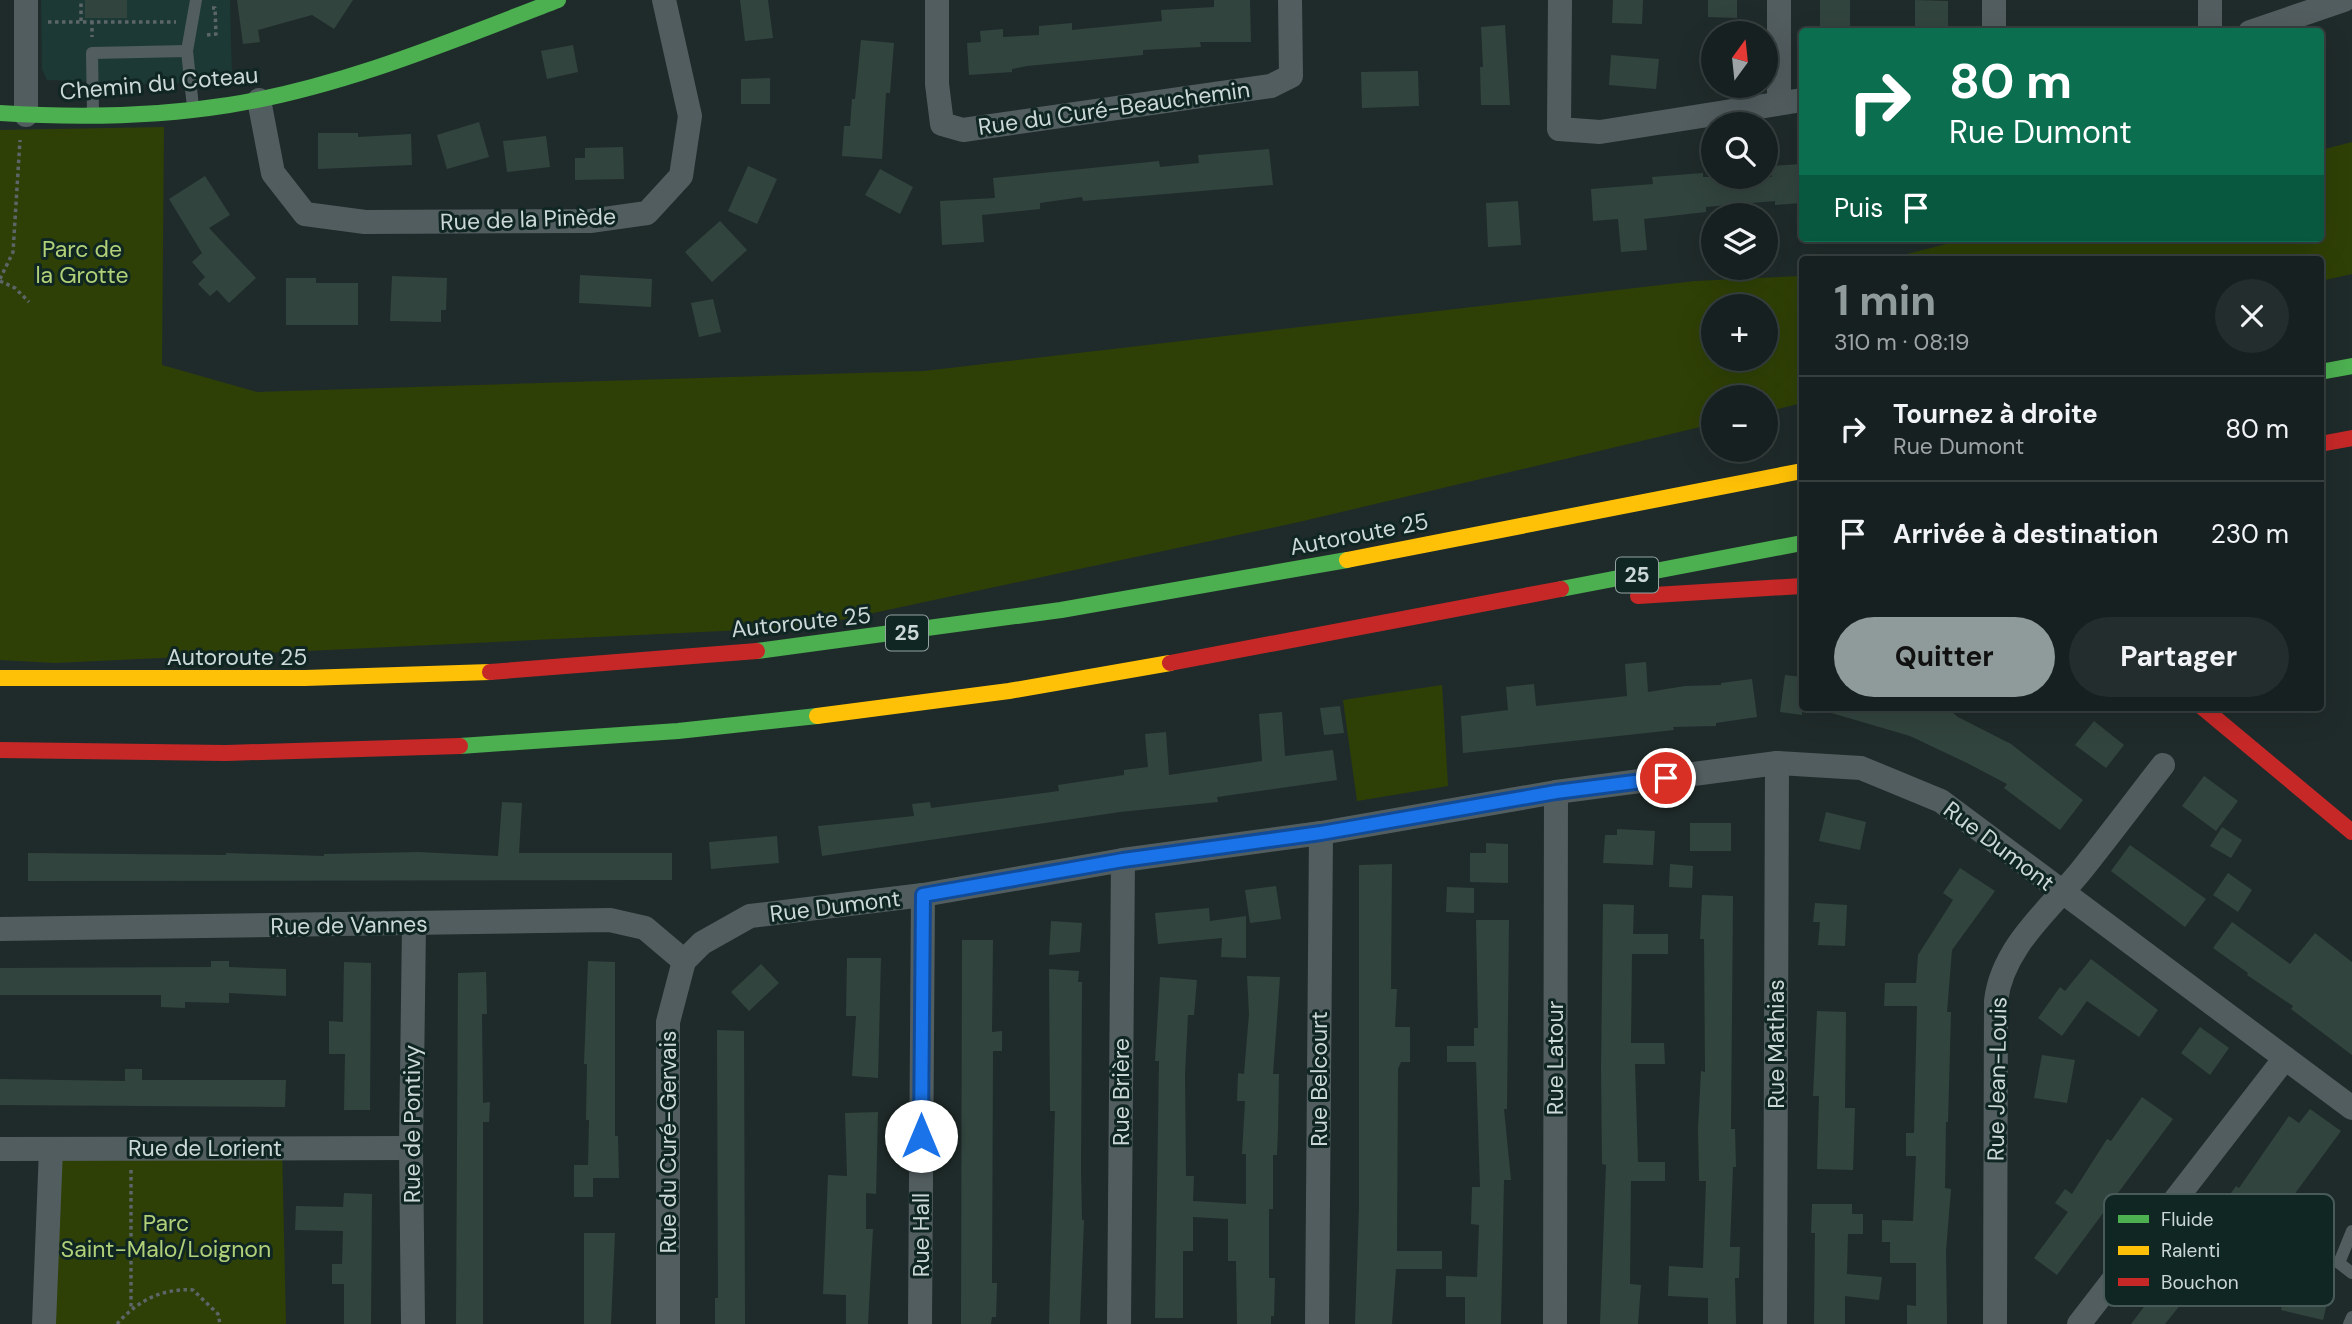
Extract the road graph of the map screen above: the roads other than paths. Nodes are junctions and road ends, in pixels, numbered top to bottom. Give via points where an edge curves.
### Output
1 (26, 0) edge
2 (195, 0) edge
3 (558, 0) edge
4 (664, 0) edge
5 (937, 0) edge
6 (1290, 0) edge
7 (1560, 0) edge
8 (1779, 0) edge
9 (1994, 0) edge
10 (2210, 0) edge
11 (2344, 0) edge
12 (1994, 28) edge
13 (2210, 28) edge
14 (2262, 28) edge
15 (187, 51) junction
16 (259, 100) junction
17 (1791, 102) edge
18 (193, 108) junction
19 (0, 113) edge
20 (93, 115) junction
21 (23, 123) junction
22 (2352, 366) edge
23 (2324, 371) edge
24 (2352, 438) edge
25 (2324, 443) edge
26 (1799, 472) edge
27 (1799, 544) edge
28 (1799, 586) edge
29 (1472, 606) junction
30 (0, 678) edge
31 (2207, 711) edge
32 (0, 750) edge
33 (1777, 763) junction
34 (2163, 765) dead end
35 (1556, 792) junction
36 (2352, 832) edge
37 (1321, 833) junction
38 (1123, 860) junction
39 (2062, 892) junction
40 (923, 895) junction
41 (414, 925) junction
42 (0, 929) edge
43 (684, 961) junction
44 (2284, 1058) junction
45 (2352, 1108) edge
46 (411, 1148) junction
47 (0, 1149) edge
48 (51, 1149) junction
49 (2179, 1194) edge
50 (2352, 1231) edge
51 (2352, 1273) edge
52 (2104, 1292) edge
53 (2352, 1317) edge
54 (44, 1324) edge
55 (413, 1324) edge
56 (668, 1324) edge
57 (920, 1324) edge
58 (1119, 1324) edge
59 (1317, 1324) edge
60 (1555, 1324) edge
61 (1775, 1324) edge
62 (1995, 1324) edge
63 (2079, 1324) edge
64 (2349, 1324) edge

1 - 21 street
2 - 15 lane
3 - 16 main road, Chemin du Coteau via 389,64
4 - 16 street, Rue de la Pinède via 690,116 681,176 647,213 537,222 365,222 305,214 273,173
5 - 6 street, Rue du Curé-Beauchemin via 942,124 963,130 1271,86 1290,76
7 - 17 street via 1559,129 1600,132
8 - 17 street
9 - 12 street
10 - 13 street
11 - 14 street
15 - 18 lane
15 - 20 lane via 92,53
16 - 18 main road, Chemin du Coteau
18 - 20 main road, Chemin du Coteau
19 - 21 main road, Chemin du Coteau
20 - 21 main road, Chemin du Coteau
22 - 23 main road
24 - 25 main road
26 - 30 main road, Autoroute 25 / 25 via 1202,586 811,645 401,677 208,681
27 - 29 main road, 25
28 - 29 main road
29 - 32 main road, 25 via 1054,684 762,723 345,751
31 - 36 main road
33 - 35 street, Rue Dumont
33 - 39 street, Rue Dumont via 1861,768 1941,801
33 - 61 street, Rue Mathias
34 - 39 street, Rue Jean-Louis
35 - 37 street, Rue Dumont
35 - 60 street, Rue Latour
37 - 38 street, Rue Dumont
37 - 59 street, Rue Belcourt
38 - 40 street, Rue Dumont
38 - 58 street, Rue Brière
39 - 44 street, Rue Dumont
39 - 62 street, Rue Jean-Louis via 2006,961 1997,988
40 - 43 street, Rue Dumont via 750,916 702,943
40 - 57 street, Rue Hall
41 - 42 street, Rue de Vannes
41 - 43 street, Rue de Vannes via 610,920 645,928
41 - 46 street, Rue de Pontivy
43 - 56 street, Rue du Curé-Gervais via 668,1022
44 - 45 street, Rue Dumont
44 - 49 street
46 - 48 street, Rue de Lorient
46 - 55 street, Rue de Pontivy
47 - 48 street, Rue de Lorient
48 - 54 street
50 - 51 lane via 2339,1263
52 - 63 street
53 - 64 lane

